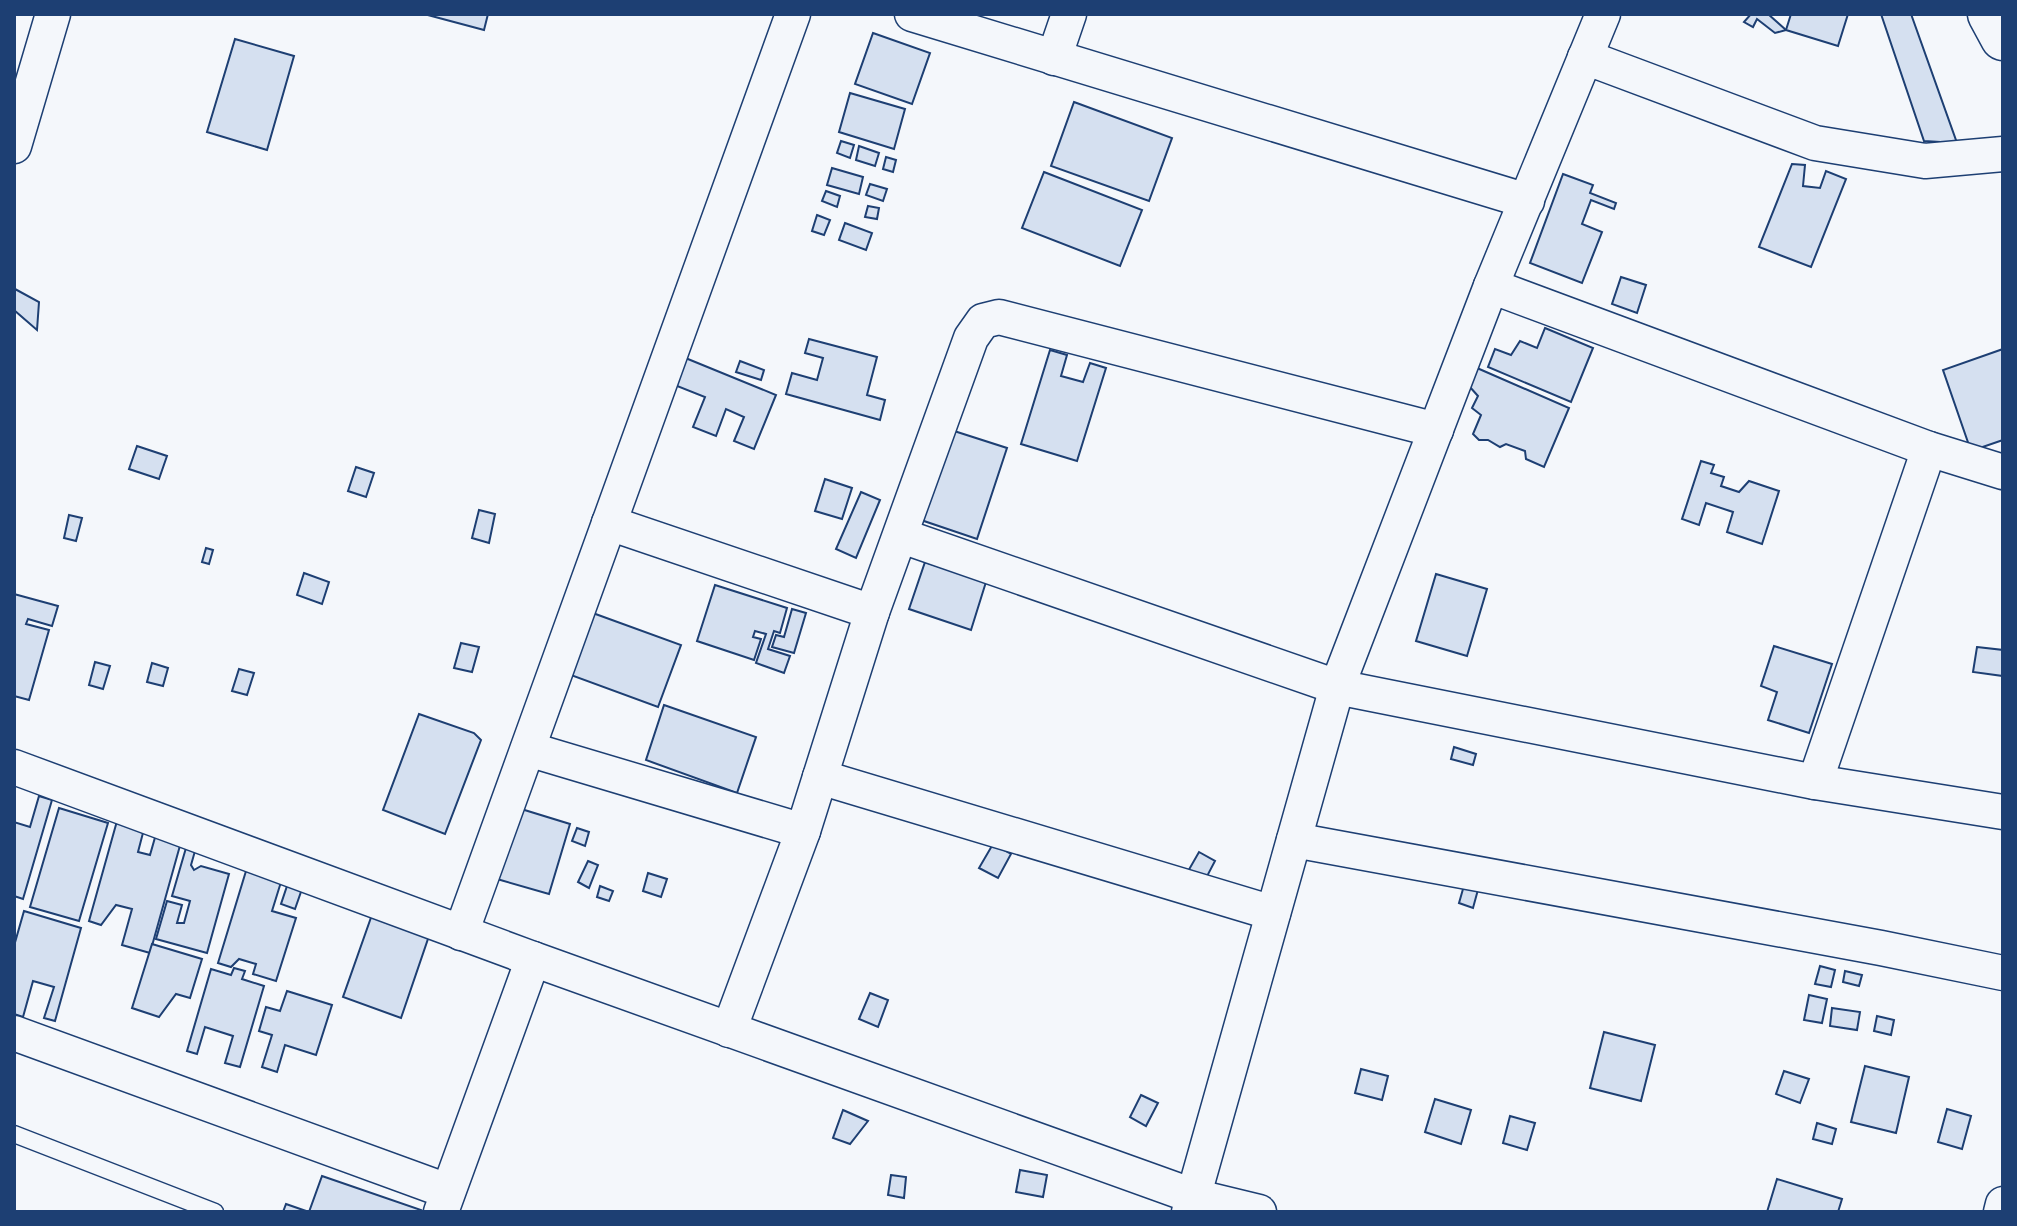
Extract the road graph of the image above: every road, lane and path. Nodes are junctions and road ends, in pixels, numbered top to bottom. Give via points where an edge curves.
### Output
1 (53, 14) edge
2 (793, 14) edge
3 (912, 14) edge
4 (1069, 14) edge
5 (1603, 14) edge
6 (1990, 14) edge
7 (2003, 38) edge
8 (1585, 57) junction
9 (1054, 58) junction
10 (14, 146) edge
11 (2003, 154) edge
12 (1527, 201) junction
13 (1491, 286) junction
14 (1436, 430) junction
15 (1929, 449) junction
16 (2003, 472) edge
17 (609, 523) junction
18 (902, 536) junction
19 (872, 612) junction
20 (1337, 687) junction
21 (528, 749) junction
22 (14, 767) edge
23 (820, 777) junction
24 (1815, 782) junction
25 (2003, 812) edge
26 (803, 831) junction
27 (1294, 840) junction
28 (1273, 913) junction
29 (461, 933) junction
30 (533, 959) junction
31 (2002, 967) edge
32 (729, 1030) junction
33 (14, 1033) edge
34 (14, 1134) edge
35 (444, 1202) edge
36 (1191, 1204) edge
37 (2003, 1204) edge
38 (215, 1212) edge
39 (1259, 1212) edge
40 (2001, 1212) edge

1 - 10 street
2 - 17 street
3 - 9 street
4 - 9 street
5 - 8 street
6 - 7 street
8 - 11 street via 1815,143 1925,161
8 - 12 street
9 - 12 street
12 - 13 street
13 - 14 street
13 - 15 street
14 - 18 street via 999,317 983,321 971,338
14 - 20 street
15 - 16 street
15 - 24 street
17 - 19 street
17 - 21 street
18 - 19 street
18 - 20 street
19 - 23 street
20 - 24 street
20 - 27 street
21 - 26 street
21 - 29 street
22 - 29 street
23 - 26 street
23 - 28 street
24 - 25 street
26 - 32 street
27 - 28 street
27 - 31 street
28 - 36 street
29 - 30 street
30 - 32 street
30 - 35 street
32 - 36 street
33 - 35 street
34 - 38 lane
36 - 39 street
37 - 40 street

